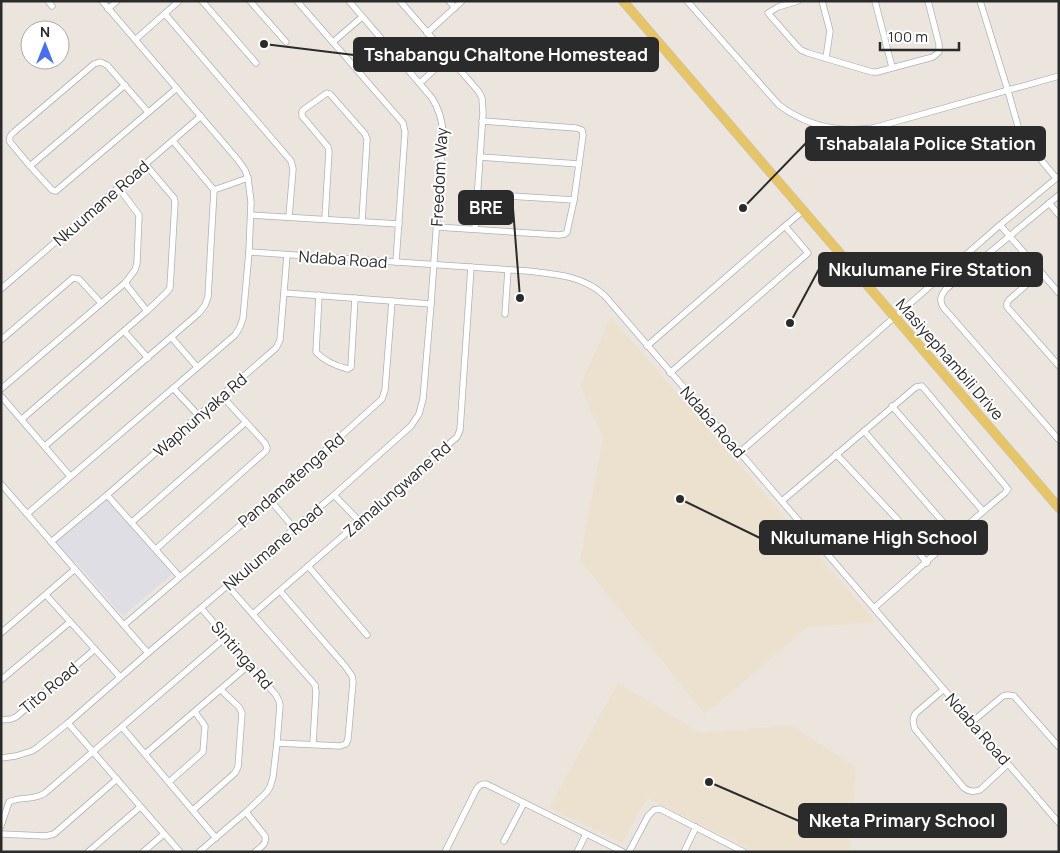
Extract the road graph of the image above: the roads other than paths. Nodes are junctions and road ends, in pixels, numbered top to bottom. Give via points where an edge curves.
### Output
1 (102, 1) edge
2 (117, 1) edge
3 (179, 1) edge
4 (202, 1) edge
5 (250, 1) edge
6 (297, 1) edge
7 (349, 1) edge
8 (400, 1) edge
9 (450, 1) edge
10 (462, 1) edge
11 (623, 1) edge
12 (687, 1) edge
13 (798, 1) edge
14 (822, 1) edge
15 (875, 1) edge
16 (928, 1) edge
17 (980, 1) edge
18 (455, 8) junction
19 (108, 9) junction
20 (165, 14) junction
21 (362, 17) junction
22 (427, 33) junction
23 (135, 40) junction
24 (286, 42) dead end
25 (333, 42) junction
26 (448, 57) junction
27 (826, 58) junction
28 (256, 62) dead end
29 (892, 67) junction
30 (1059, 76) edge
31 (420, 83) junction
32 (125, 85) junction
33 (177, 88) junction
34 (1008, 91) junction
35 (148, 112) junction
36 (201, 116) junction
37 (482, 121) junction
38 (174, 141) junction
39 (480, 157) junction
40 (579, 164) junction
41 (146, 165) junction
42 (30, 166) junction
43 (1057, 177) edge
44 (248, 178) junction
45 (118, 187) junction
46 (214, 190) junction
47 (478, 194) junction
48 (1059, 195) edge
49 (574, 200) junction
50 (1049, 203) junction
51 (804, 210) junction
52 (251, 215) junction
53 (1059, 215) edge
54 (290, 217) junction
55 (326, 219) junction
56 (362, 221) junction
57 (399, 224) junction
58 (1000, 225) junction
59 (785, 226) junction
60 (436, 227) junction
61 (475, 229) junction
62 (1010, 236) junction
63 (249, 252) junction
64 (287, 255) junction
65 (396, 262) junction
66 (434, 265) junction
67 (471, 267) junction
68 (508, 270) junction
69 (1041, 272) junction
70 (125, 283) junction
71 (1, 289) edge
72 (285, 292) junction
73 (1059, 293) edge
74 (319, 295) junction
75 (355, 298) junction
76 (392, 301) junction
77 (101, 303) junction
78 (431, 304) junction
79 (147, 310) junction
80 (505, 314) dead end
81 (894, 317) junction
82 (124, 331) junction
83 (172, 338) junction
84 (1, 340) edge
85 (647, 346) junction
86 (148, 358) junction
87 (1059, 366) edge
88 (197, 367) junction
89 (670, 372) junction
90 (173, 388) junction
91 (1, 389) edge
92 (1, 396) edge
93 (222, 396) junction
94 (892, 406) junction
95 (199, 416) junction
96 (22, 419) junction
97 (246, 422) junction
98 (864, 431) junction
99 (1059, 440) edge
100 (45, 446) junction
101 (740, 452) junction
102 (836, 454) junction
103 (70, 476) junction
104 (1, 484) edge
105 (107, 495) junction
106 (334, 495) junction
107 (270, 500) junction
108 (782, 501) junction
109 (1059, 508) edge
110 (983, 512) junction
111 (27, 514) junction
112 (132, 522) junction
113 (360, 522) junction
114 (294, 528) junction
115 (955, 536) junction
116 (51, 542) junction
117 (156, 549) junction
118 (927, 563) junction
119 (308, 566) junction
120 (75, 569) junction
121 (179, 576) junction
122 (228, 585) junction
123 (280, 591) junction
124 (46, 595) junction
125 (201, 608) junction
126 (874, 608) junction
127 (253, 614) junction
128 (70, 622) junction
129 (124, 625) junction
130 (1, 633) edge
131 (367, 635) dead end
132 (226, 637) junction
133 (94, 650) junction
134 (148, 653) junction
135 (250, 664) junction
136 (120, 677) junction
137 (1, 680) edge
138 (944, 689) junction
139 (221, 690) junction
140 (195, 712) junction
141 (1, 720) edge
142 (972, 722) junction
143 (68, 723) junction
144 (122, 727) junction
145 (277, 743) junction
146 (313, 744) junction
147 (1059, 747) edge
148 (93, 751) junction
149 (145, 754) junction
150 (1, 758) edge
151 (1008, 764) junction
152 (117, 779) junction
153 (169, 782) junction
154 (524, 803) junction
155 (140, 807) junction
156 (193, 810) junction
157 (246, 812) junction
158 (1059, 823) edge
159 (1, 826) edge
160 (696, 827) junction
161 (1, 834) edge
162 (164, 834) junction
163 (586, 834) junction
164 (216, 838) junction
165 (504, 841) dead end
166 (88, 852) edge
167 (143, 852) edge
168 (180, 852) edge
169 (199, 852) edge
170 (255, 852) edge
171 (445, 852) edge
172 (577, 852) edge
173 (623, 852) edge
174 (629, 852) edge
175 (684, 852) edge
176 (744, 852) edge

1 - 19 street
2 - 19 street
3 - 20 street
4 - 28 street
5 - 24 street
6 - 25 street
7 - 21 street, Freedom Way
8 - 22 street
9 - 18 street
10 - 18 street
11 - 51 main road, Masiyephambili Drive
12 - 34 street via 779,105 816,125 854,130 873,128
13 - 27 street via 768,13 801,50
14 - 27 street via 830,31
15 - 29 street
16 - 29 street via 939,52 933,58
17 - 34 street
18 - 22 street
19 - 23 street
20 - 23 street
20 - 54 street via 291,161
21 - 25 street
21 - 31 street, Freedom Way
22 - 26 street
23 - 33 street
25 - 57 street via 403,123
26 - 31 street
26 - 37 street via 481,94
27 - 29 street via 872,72
30 - 34 street
31 - 60 street, Freedom Way via 436,105 443,125
32 - 35 street
32 - 42 street
32 - 42 street via 107,64 97,63 14,132 10,142
33 - 35 street
33 - 36 street
34 - 43 street via 1019,130
35 - 42 street via 56,191
36 - 38 street, Nkuumane Road
36 - 44 street via 238,160
37 - 39 street
37 - 40 street via 580,128 583,132
38 - 41 street, Nkuumane Road
38 - 46 street
39 - 40 street
39 - 47 street
40 - 49 street
41 - 45 street, Nkuumane Road
41 - 79 street via 176,204 170,288
43 - 58 street
44 - 46 street
44 - 52 street
45 - 70 street via 138,212 139,218 137,263
45 - 71 street, Nkuumane Road
46 - 83 street via 207,300 203,309
47 - 49 street
47 - 61 street
48 - 50 street
49 - 61 street via 568,229 563,235
50 - 53 street
50 - 62 street
51 - 59 street
51 - 81 main road, Masiyephambili Drive
52 - 54 street
52 - 63 street
54 - 55 street
55 - 56 street
55 - 56 street via 329,151 301,114 327,93 367,139
56 - 57 street
57 - 65 street
58 - 62 street
58 - 81 street
59 - 85 street
59 - 89 street via 808,253
60 - 61 street
60 - 66 street, Freedom Way
62 - 69 street
62 - 99 street via 946,289 941,296 941,304
63 - 64 street, Ndaba Road
63 - 88 street via 240,328
64 - 65 street, Ndaba Road
64 - 72 street, Waphunyaka Rd
65 - 66 street, Ndaba Road
66 - 67 street, Ndaba Road
66 - 78 street, Nkulumane Road
67 - 68 street, Ndaba Road
67 - 113 street, Zamalungwane Rd via 459,434
68 - 80 street
68 - 85 street, Ndaba Road via 584,281 605,296
69 - 73 street
69 - 87 street via 1009,300 1007,307
70 - 77 street
70 - 79 street
72 - 74 street
72 - 93 street, Waphunyaka Rd via 278,346
74 - 75 street
74 - 75 street via 316,352 348,369
75 - 76 street
76 - 78 street
76 - 107 street, Pandamatenga Rd via 382,399
77 - 84 street via 79,279 73,278
77 - 91 street
78 - 106 street, Nkulumane Road via 419,414 411,426
79 - 82 street
81 - 101 street
81 - 109 main road, Masiyephambili Drive
82 - 86 street
82 - 96 street
83 - 86 street
83 - 88 street
85 - 89 street, Ndaba Road
86 - 100 street
88 - 90 street
89 - 101 street, Ndaba Road
90 - 95 street
90 - 103 street
92 - 96 street
93 - 95 street, Waphunyaka Rd
93 - 97 street
94 - 98 street
94 - 110 street
94 - 110 street via 916,387 924,387 1008,489
95 - 105 street, Waphunyaka Rd
96 - 100 street
97 - 112 street
97 - 117 street via 265,443 264,454
98 - 102 street
98 - 115 street
100 - 103 street
101 - 108 street, Ndaba Road
102 - 108 street
102 - 118 street via 898,520 903,533
103 - 111 street
104 - 111 street
105 - 112 street
105 - 116 street, Waphunyaka Rd
106 - 113 street
106 - 114 street, Nkulumane Road
107 - 114 street
107 - 121 street, Pandamatenga Rd
108 - 126 street, Ndaba Road
110 - 115 street
111 - 116 street
112 - 117 street
113 - 119 street, Zamalungwane Rd
114 - 122 street, Nkulumane Road
115 - 118 street
116 - 120 street
117 - 121 street
118 - 126 street
119 - 123 street, Zamalungwane Rd
119 - 131 street
120 - 124 street
120 - 129 street
121 - 129 street, Pandamatenga Rd
122 - 125 street, Nkulumane Road
122 - 127 street
123 - 127 street, Zamalungwane Rd
123 - 146 street via 340,659 353,679 346,744
124 - 128 street
124 - 130 street
125 - 132 street, Sintinga Rd
125 - 134 street, Nkulumane Road
126 - 138 street, Ndaba Road
127 - 146 street via 314,686
128 - 133 street
128 - 137 street
129 - 134 street
132 - 135 street, Sintinga Rd
132 - 144 street
133 - 136 street
133 - 141 street, Tito Road via 16,717
134 - 136 street, Nkulumane Road
135 - 139 street
135 - 145 street, Sintinga Rd via 279,701
136 - 143 street, Nkulumane Road
138 - 142 street, Ndaba Road
138 - 151 street via 916,713 914,726 964,788 971,792 980,790
139 - 140 street
139 - 156 street via 242,713 238,767
140 - 149 street
140 - 153 street via 205,726 203,752
142 - 147 street via 1003,696 1014,696
142 - 151 street, Ndaba Road
143 - 148 street
143 - 150 street, Nkulumane Road via 32,751
144 - 148 street
144 - 149 street
145 - 146 street
145 - 157 street, Sintinga Rd via 270,787
148 - 152 street
148 - 159 street via 41,796 9,802
149 - 153 street
151 - 158 street, Ndaba Road
152 - 155 street
152 - 161 street via 54,834
153 - 156 street
154 - 163 street
154 - 165 street
154 - 171 street via 481,784
155 - 162 street
155 - 166 street
156 - 164 street
157 - 164 street, Sintinga Rd
157 - 170 street via 266,836 264,844
160 - 174 street via 663,810 654,810
160 - 175 street
160 - 176 street
162 - 167 street
162 - 168 street
163 - 172 street
163 - 173 street
164 - 169 street, Sintinga Rd

